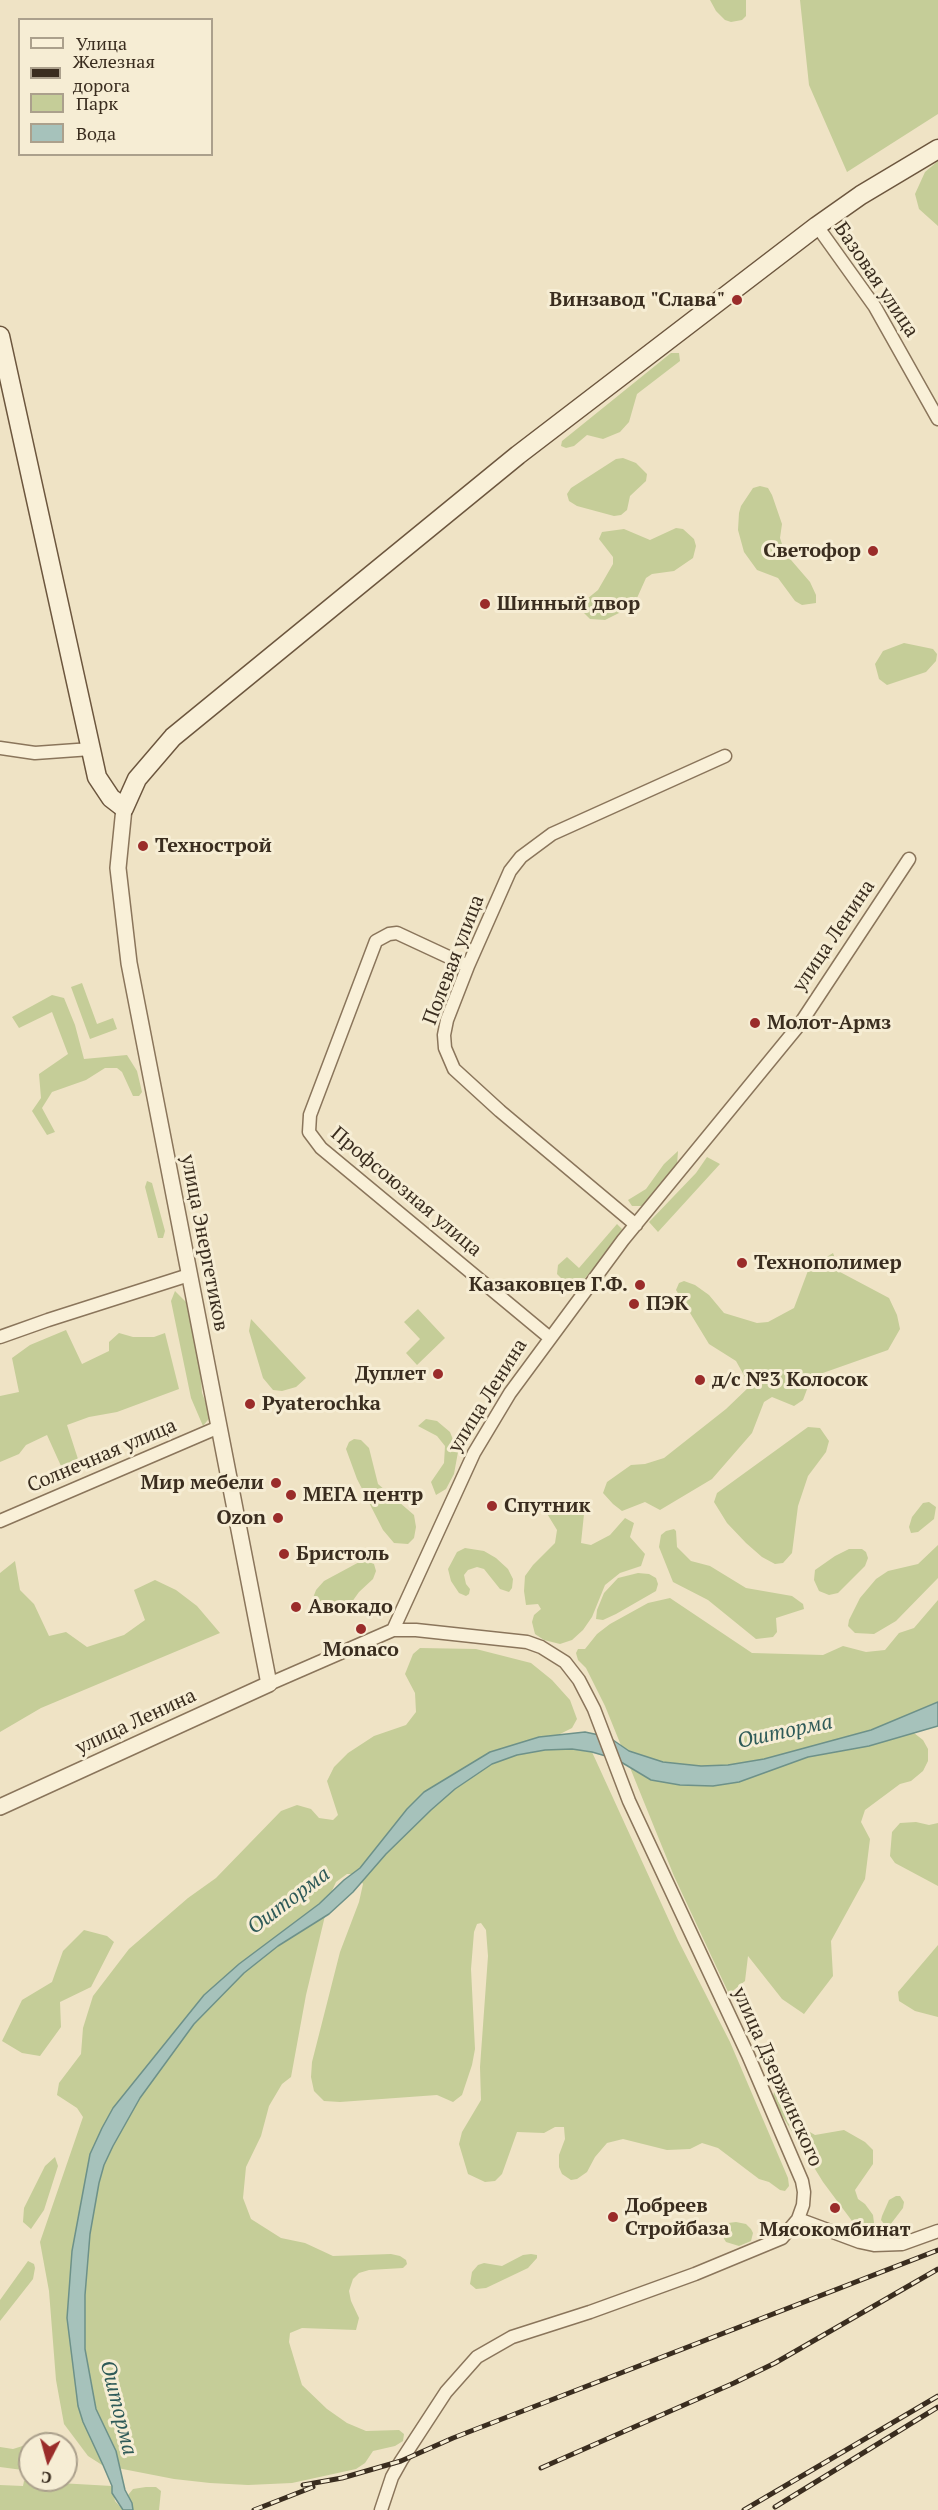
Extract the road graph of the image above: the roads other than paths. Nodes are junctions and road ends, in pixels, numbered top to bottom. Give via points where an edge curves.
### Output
1 (938, 149) edge
2 (817, 226) junction
3 (0, 336) edge
4 (938, 419) edge
5 (0, 748) edge
6 (91, 749) junction
7 (725, 756) dead end
8 (124, 808) junction
9 (909, 859) dead end
10 (468, 966) junction
11 (636, 1225) junction
12 (189, 1275) junction
13 (0, 1337) edge
14 (550, 1338) junction
15 (219, 1427) junction
16 (0, 1521) edge
17 (393, 1630) junction
18 (269, 1684) junction
19 (0, 1807) edge
20 (798, 2219) junction
21 (938, 2231) edge
22 (381, 2510) edge

1 - 2 main road
2 - 4 street, Базовая улица via 875,307
2 - 8 main road via 518,455 188,724 137,779
3 - 6 main road
5 - 6 street via 36,753
6 - 8 main road via 103,788
7 - 10 street, Полевая улица via 537,843 510,871
8 - 12 street, улица Энергетиков via 118,868 126,942
9 - 11 street, улица Ленина via 800,1024
10 - 11 street, Полевая улица via 444,1035 454,1069
10 - 14 street, Профсоюзная улица via 397,933 376,941 309,1115 309,1132 321,1148
11 - 14 street, улица Ленина
12 - 13 street
12 - 15 street, улица Энергетиков
14 - 17 street, улица Ленина via 510,1393 474,1453
15 - 16 street, Солнечная улица
15 - 18 street, улица Энергетиков
17 - 18 street, улица Ленина
17 - 20 street, улица Дзержинского via 512,1639 541,1647 565,1662 579,1680 616,1771 802,2181 803,2205
18 - 19 street, улица Ленина
20 - 21 street via 874,2245 902,2244
20 - 22 street via 782,2238 767,2246 488,2349 461,2372 434,2409 392,2477

